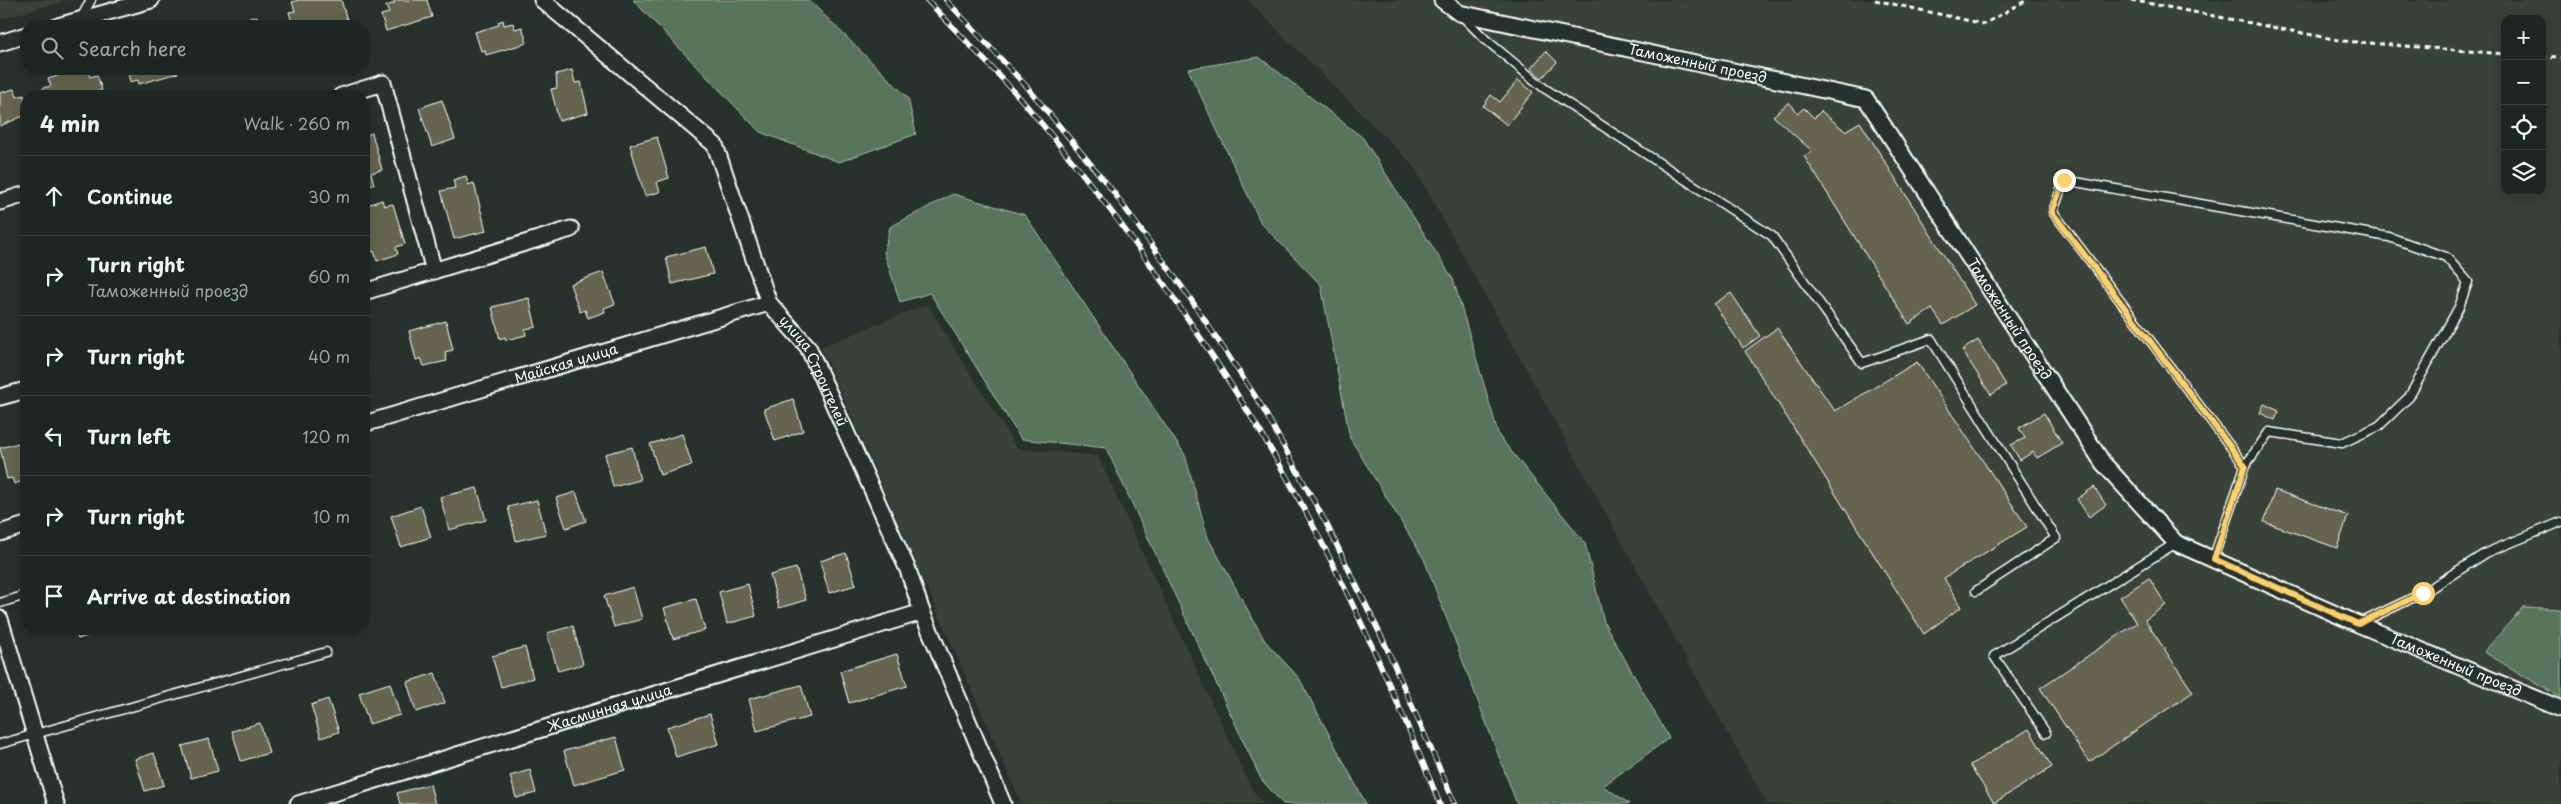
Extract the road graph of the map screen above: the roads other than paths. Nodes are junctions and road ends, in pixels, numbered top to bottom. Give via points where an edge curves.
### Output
1 (92, 0) edge
2 (151, 0) edge
3 (542, 0) edge
4 (1442, 0) edge
5 (1459, 13) junction
6 (79, 20) joint
7 (20, 37) edge
8 (0, 42) edge
9 (360, 90) edge
10 (20, 196) edge
11 (0, 202) edge
12 (571, 230) dead end
13 (434, 271) junction
14 (370, 290) edge
15 (770, 303) junction
16 (20, 392) edge
17 (0, 397) edge
18 (370, 422) edge
19 (2245, 466) junction
20 (2561, 522) edge
21 (20, 527) edge
22 (0, 533) edge
23 (2176, 543) junction
24 (2214, 559) junction
25 (1976, 591) dead end
26 (20, 597) edge
27 (0, 604) edge
28 (922, 612) junction
29 (0, 619) edge
30 (2358, 624) junction
31 (326, 652) dead end
32 (2561, 709) edge
33 (2046, 733) dead end
34 (35, 734) junction
35 (0, 744) edge
36 (56, 804) edge
37 (298, 804) edge
38 (1003, 804) edge

1 - 6 lane
2 - 6 street
3 - 15 street, улица Строителей via 715,145
4 - 5 street, Таможенный проезд
5 - 23 street, Таможенный проезд via 1866,99 2103,463
5 - 25 lane via 1484,39 1544,88 1772,236 1862,363 1931,339 2056,538
7 - 8 street
9 - 13 street via 383,83
10 - 11 street
12 - 13 street
13 - 14 street
15 - 18 street, Майская улица
15 - 28 street, улица Строителей via 808,346 908,570
16 - 17 street
19 - 19 lane via 2052,212 2064,180 2389,237 2446,257 2468,282 2459,307 2409,397 2379,426 2342,443 2269,432
19 - 24 lane
20 - 30 lane via 2486,552 2423,593
21 - 22 street
23 - 24 street, Таможенный проезд
23 - 33 lane via 1994,656
24 - 30 street, Таможенный проезд
26 - 27 lane
28 - 37 street, Жасминная улица
28 - 38 street, улица Строителей
29 - 34 street
30 - 32 street, Таможенный проезд
31 - 34 lane
34 - 35 lane
34 - 36 street

